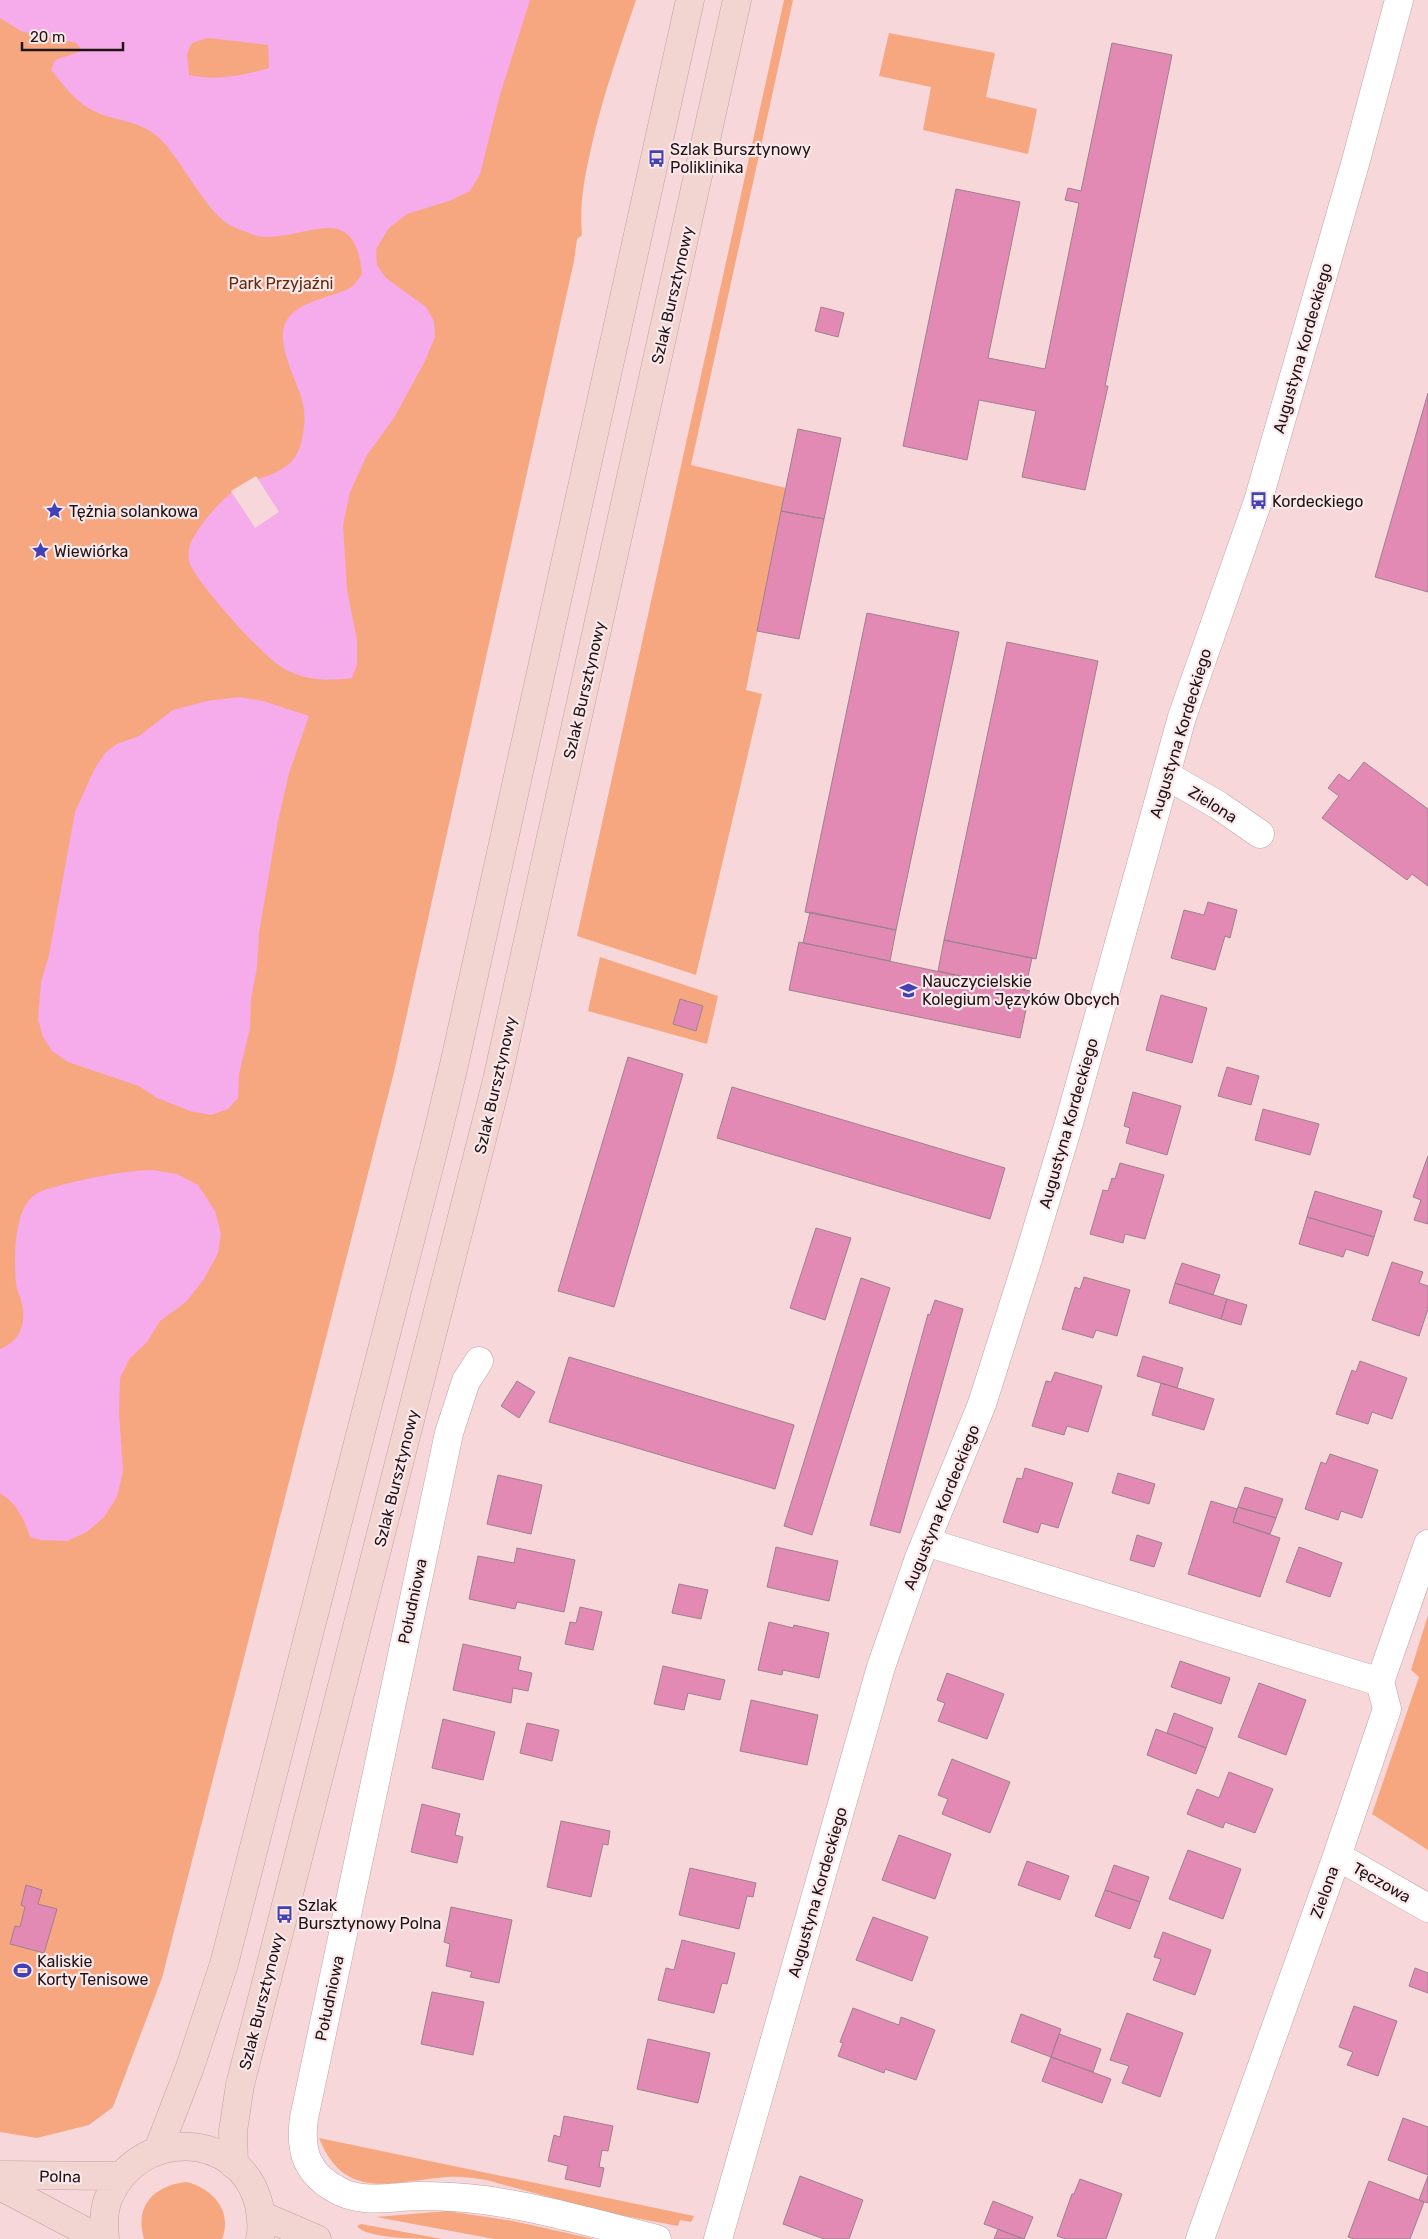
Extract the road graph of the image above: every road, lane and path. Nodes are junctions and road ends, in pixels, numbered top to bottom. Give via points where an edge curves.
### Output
1 (690, 0) edge
2 (737, 0) edge
3 (1399, 0) edge
4 (1166, 775) junction
5 (1260, 834) dead end
6 (479, 1361) dead end
7 (926, 1542) junction
8 (1428, 1544) edge
9 (1380, 1682) junction
10 (1337, 1856) junction
11 (1428, 1908) edge
12 (158, 2150) junction
13 (234, 2165) junction
14 (0, 2175) edge
15 (120, 2176) junction
16 (0, 2186) edge
17 (261, 2227) edge
18 (100, 2239) edge
19 (105, 2239) edge
20 (317, 2239) edge
21 (657, 2239) edge
22 (718, 2239) edge
23 (1200, 2239) edge

1 - 12 main road via 436,1140 224,1964 187,2076
2 - 13 main road, Szlak Bursztynowy via 495,1089 240,2086 233,2131
3 - 4 street, Augustyna Kordeckiego via 1353,174 1258,501 1204,650
4 - 5 street, Zielona via 1218,804
4 - 7 street, Augustyna Kordeckiego via 1069,1123 1002,1347 967,1444
6 - 21 street, Południowa via 457,1403 430,1513 304,2118 301,2137 304,2154 312,2170 324,2182 342,2193 362,2198 434,2196 484,2200
7 - 9 street
7 - 22 street, Augustyna Kordeckiego via 881,1667
8 - 9 street
9 - 10 street, Zielona via 1387,1709
10 - 11 street, Tęczowa
10 - 23 street, Zielona
12 - 13 main road via 198,2147 218,2154
12 - 15 main road via 136,2161
13 - 17 main road via 248,2179 256,2196
14 - 15 main road, Polna
15 - 19 main road via 108,2198
16 - 18 main road, Polna
17 - 20 main road

